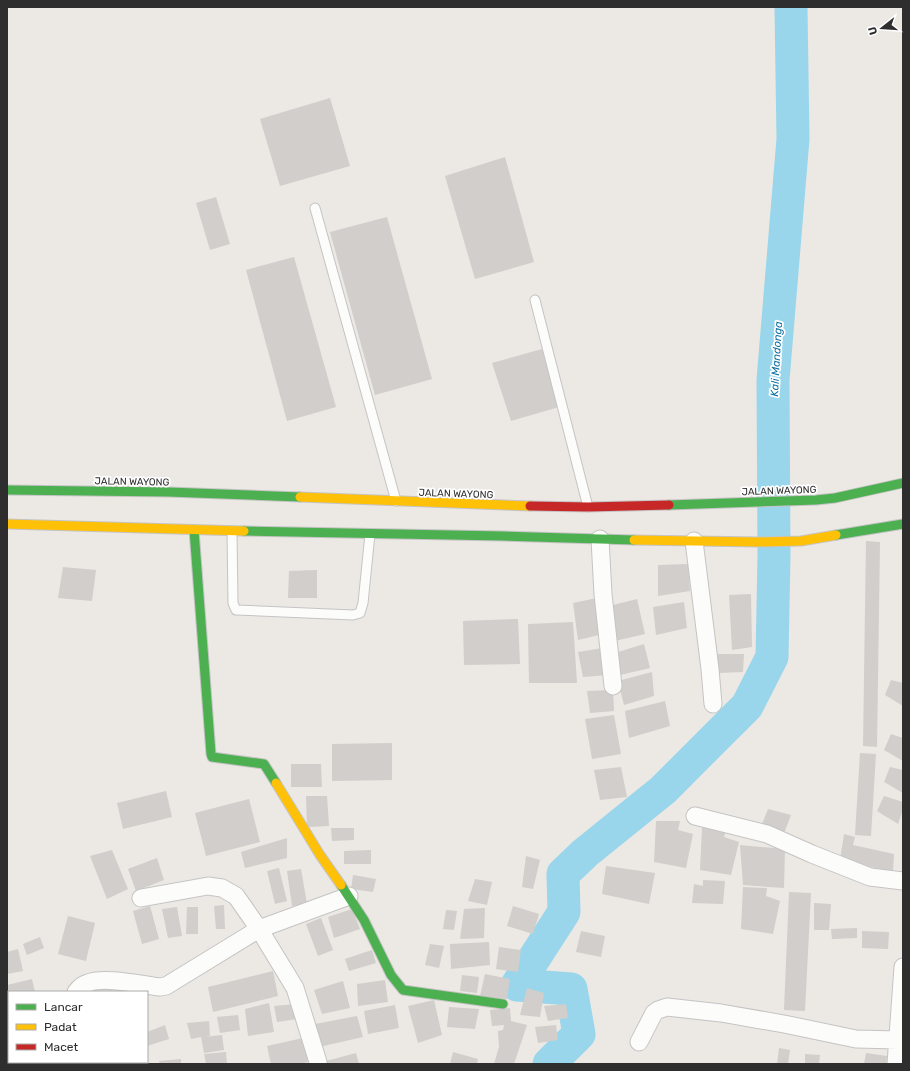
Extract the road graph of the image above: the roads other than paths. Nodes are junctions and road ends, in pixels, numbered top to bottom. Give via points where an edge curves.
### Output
1 (315, 208) dead end
2 (535, 300) dead end
3 (903, 484) edge
4 (7, 490) edge
5 (396, 501) junction
6 (588, 506) junction
7 (7, 524) edge
8 (903, 524) edge
9 (194, 530) junction
10 (232, 531) junction
11 (370, 534) junction
12 (600, 539) junction
13 (694, 541) junction
14 (613, 686) dead end
15 (713, 704) dead end
16 (695, 816) dead end
17 (903, 881) edge
18 (349, 896) junction
19 (141, 898) dead end
20 (259, 929) junction
21 (903, 967) edge
22 (77, 991) edge
23 (503, 1004) dead end
24 (898, 1040) junction
25 (640, 1042) dead end
26 (318, 1062) dead end
27 (896, 1064) edge

1 - 5 lane
2 - 6 lane
3 - 6 main road, JALAN WAYONG via 816,500
4 - 5 main road, JALAN WAYONG via 168,492
5 - 6 main road, JALAN WAYONG
7 - 9 main road
8 - 13 main road via 801,540
9 - 10 main road
9 - 18 main road via 212,757 264,764 320,855
10 - 11 main road
10 - 11 lane via 233,604 236,610 354,615 360,613 363,603
11 - 12 main road
12 - 13 main road
12 - 14 street
13 - 15 street
16 - 17 street via 767,834 870,877
18 - 20 street
18 - 23 main road via 391,975 403,990
19 - 20 street via 208,886 222,888 236,896
20 - 22 street via 166,986 108,980 89,982
20 - 26 street via 295,988
21 - 24 street
24 - 25 street via 856,1039 721,1013 667,1007 654,1013
24 - 27 street

